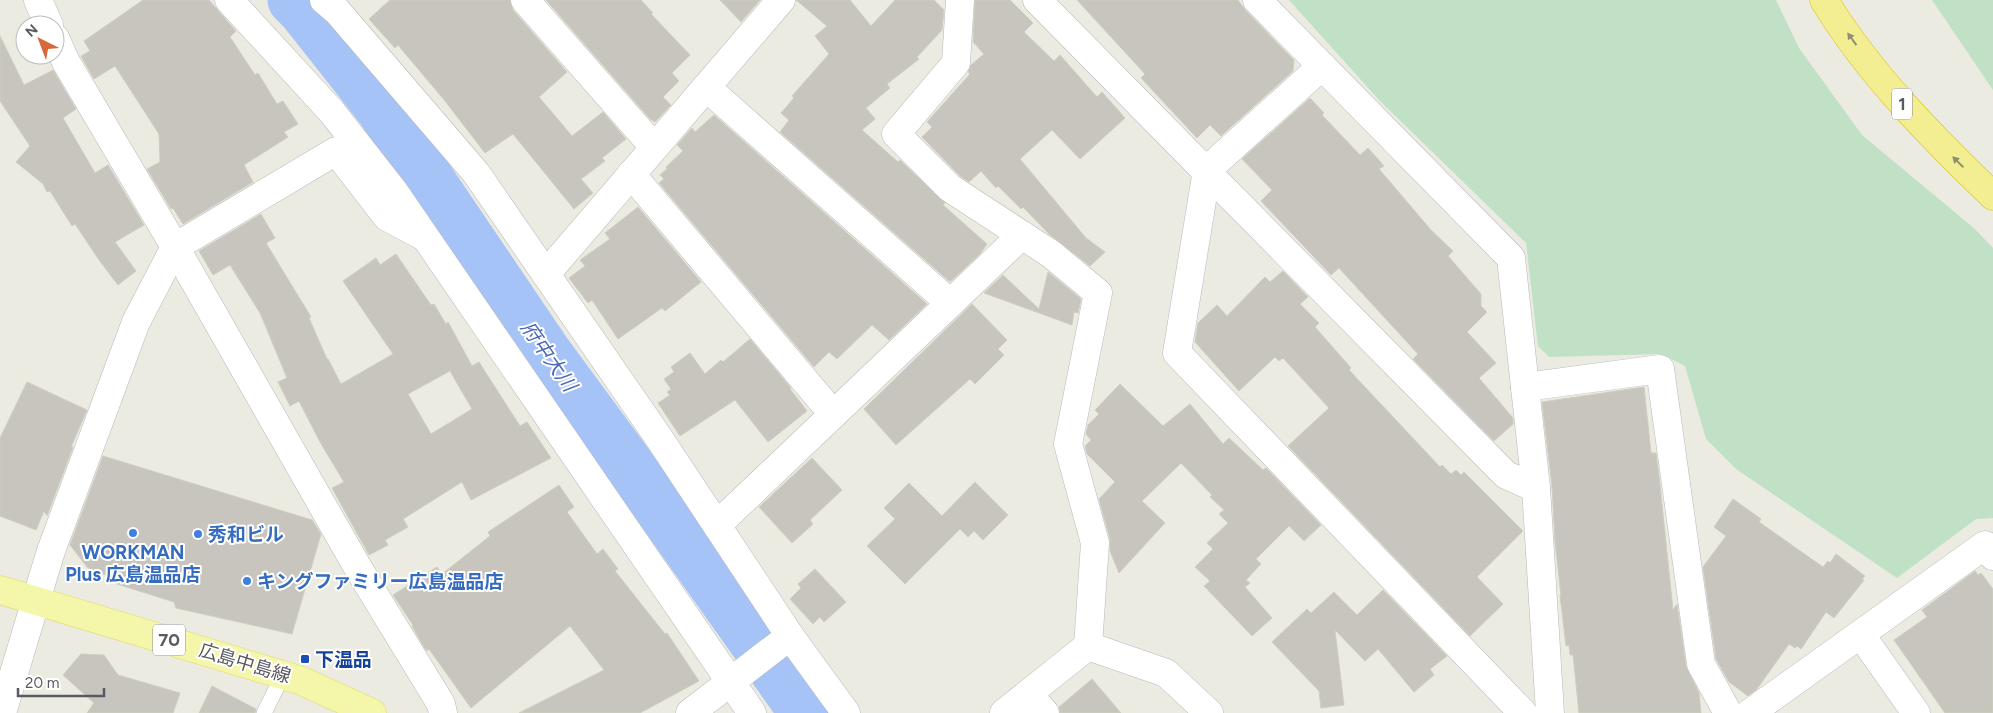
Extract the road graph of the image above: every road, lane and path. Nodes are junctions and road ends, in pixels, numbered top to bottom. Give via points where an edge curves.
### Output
1 (38, 0) edge
2 (229, 0) edge
3 (324, 0) edge
4 (525, 0) edge
5 (781, 0) edge
6 (960, 0) edge
7 (1037, 0) edge
8 (1257, 0) edge
9 (1824, 0) edge
10 (45, 15) edge
11 (65, 60) edge
12 (1322, 66) junction
13 (706, 87) junction
14 (654, 147) junction
15 (1206, 170) junction
16 (631, 174) junction
17 (1993, 196) edge
18 (1022, 235) junction
19 (426, 238) junction
20 (175, 247) junction
21 (546, 274) junction
22 (950, 303) junction
23 (1525, 386) junction
24 (833, 414) junction
25 (1536, 488) junction
26 (717, 525) junction
27 (1993, 556) edge
28 (0, 590) edge
29 (36, 600) junction
30 (1861, 635) junction
31 (790, 636) junction
32 (1088, 646) junction
33 (283, 675) junction
34 (731, 683) junction
35 (1036, 704) edge
36 (2, 713) edge
37 (264, 713) edge
38 (372, 713) edge
39 (443, 713) edge
40 (690, 713) edge
41 (752, 713) edge
42 (846, 713) edge
43 (1004, 713) edge
44 (1209, 713) edge
45 (1524, 713) edge
46 (1550, 713) edge
47 (1728, 713) edge
48 (1750, 713) edge
49 (1916, 713) edge

1 - 10 street
2 - 19 street via 332,112
3 - 21 street via 337,11 476,173
4 - 14 street
5 - 13 street
6 - 18 street via 956,63 896,134 950,188
7 - 15 street
8 - 12 street
17 -> 9 highway, 1 via 1904,106
11 - 20 street
12 - 15 street
12 - 23 street via 1511,258
13 - 14 street
13 - 22 street
14 - 16 street
15 - 25 street via 1506,475
15 - 45 street via 1177,353
16 - 21 street
16 - 24 street
18 - 22 street
18 - 32 street via 1098,293 1068,444 1095,543
19 - 20 street via 387,217 336,151
19 - 34 street
20 - 29 street via 136,322
20 - 39 street via 358,568 441,704
21 - 26 street
22 - 24 street
23 - 25 street
23 - 47 street via 1660,369 1701,664
24 - 26 street
25 - 46 street
26 - 31 street
27 - 30 street via 1985,545
28 - 29 main road, 広島中島線 / 70
29 - 33 main road, 広島中島線 / 70
29 - 36 street
30 - 48 street
30 - 49 street
31 - 34 street
31 - 42 street
32 - 35 street
32 - 44 street via 1166,672
33 - 37 lane
33 - 38 main road, 広島中島線 / 70
34 - 40 street
34 - 41 street
35 - 43 street

